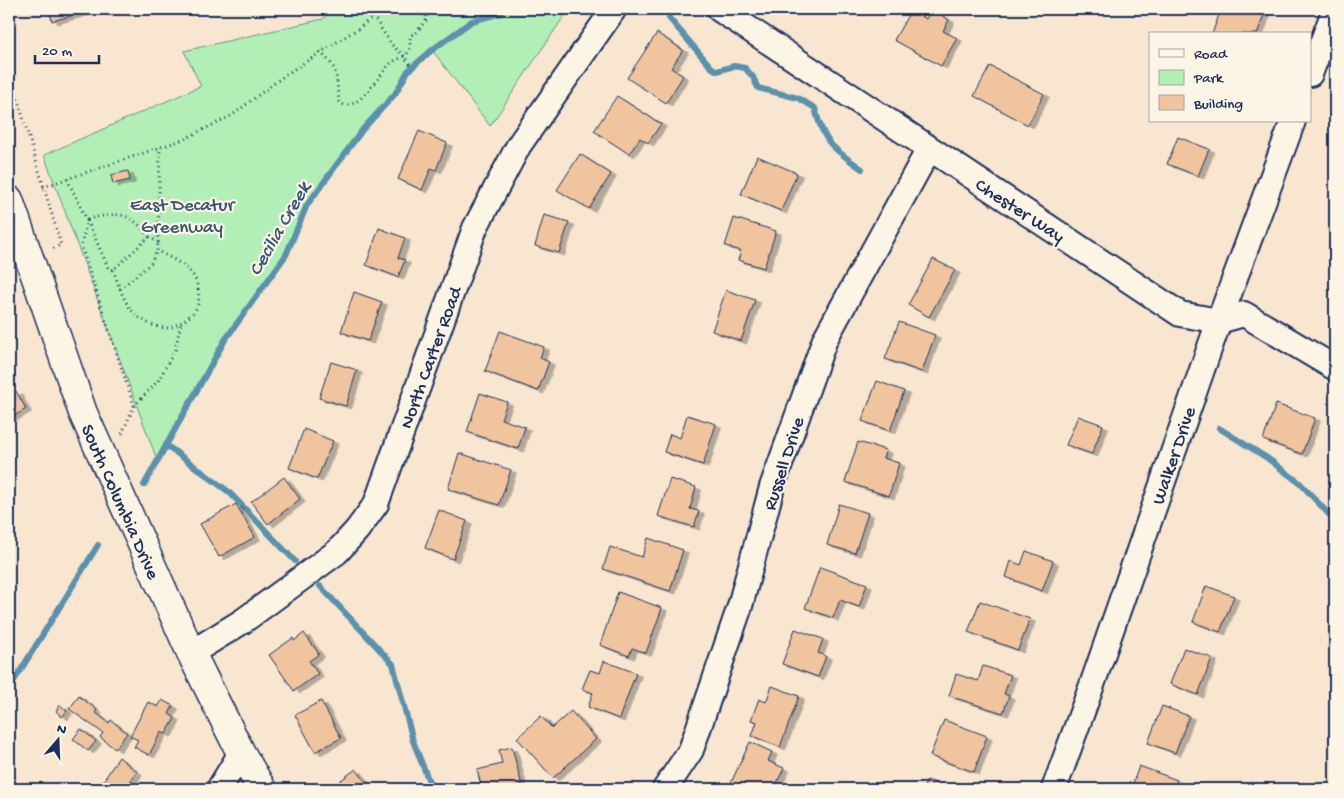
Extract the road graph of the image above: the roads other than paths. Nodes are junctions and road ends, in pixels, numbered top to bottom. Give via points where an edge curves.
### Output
1 (614, 9) edge
2 (719, 9) edge
3 (1335, 9) edge
4 (1312, 69) edge
5 (1293, 122) edge
6 (929, 149) junction
7 (10, 208) edge
8 (1218, 321) junction
9 (1335, 368) edge
10 (190, 653) junction
11 (241, 753) junction
12 (219, 789) edge
13 (262, 789) edge
14 (665, 789) edge
15 (1054, 789) edge

1 - 10 street, North Carter Road via 519,145 475,228 376,504 337,552 243,621
2 - 6 street, Chester Way
3 - 4 street
5 - 8 street, Walker Drive
6 - 8 street, Chester Way via 1180,314
6 - 14 street, Russell Drive via 825,338 772,487 740,606 691,750
7 - 10 main road, South Columbia Drive via 82,413
8 - 9 street, Chester Way via 1244,314
8 - 15 street, Walker Drive
10 - 11 main road, South Columbia Drive
11 - 12 street
11 - 13 main road, South Columbia Drive

